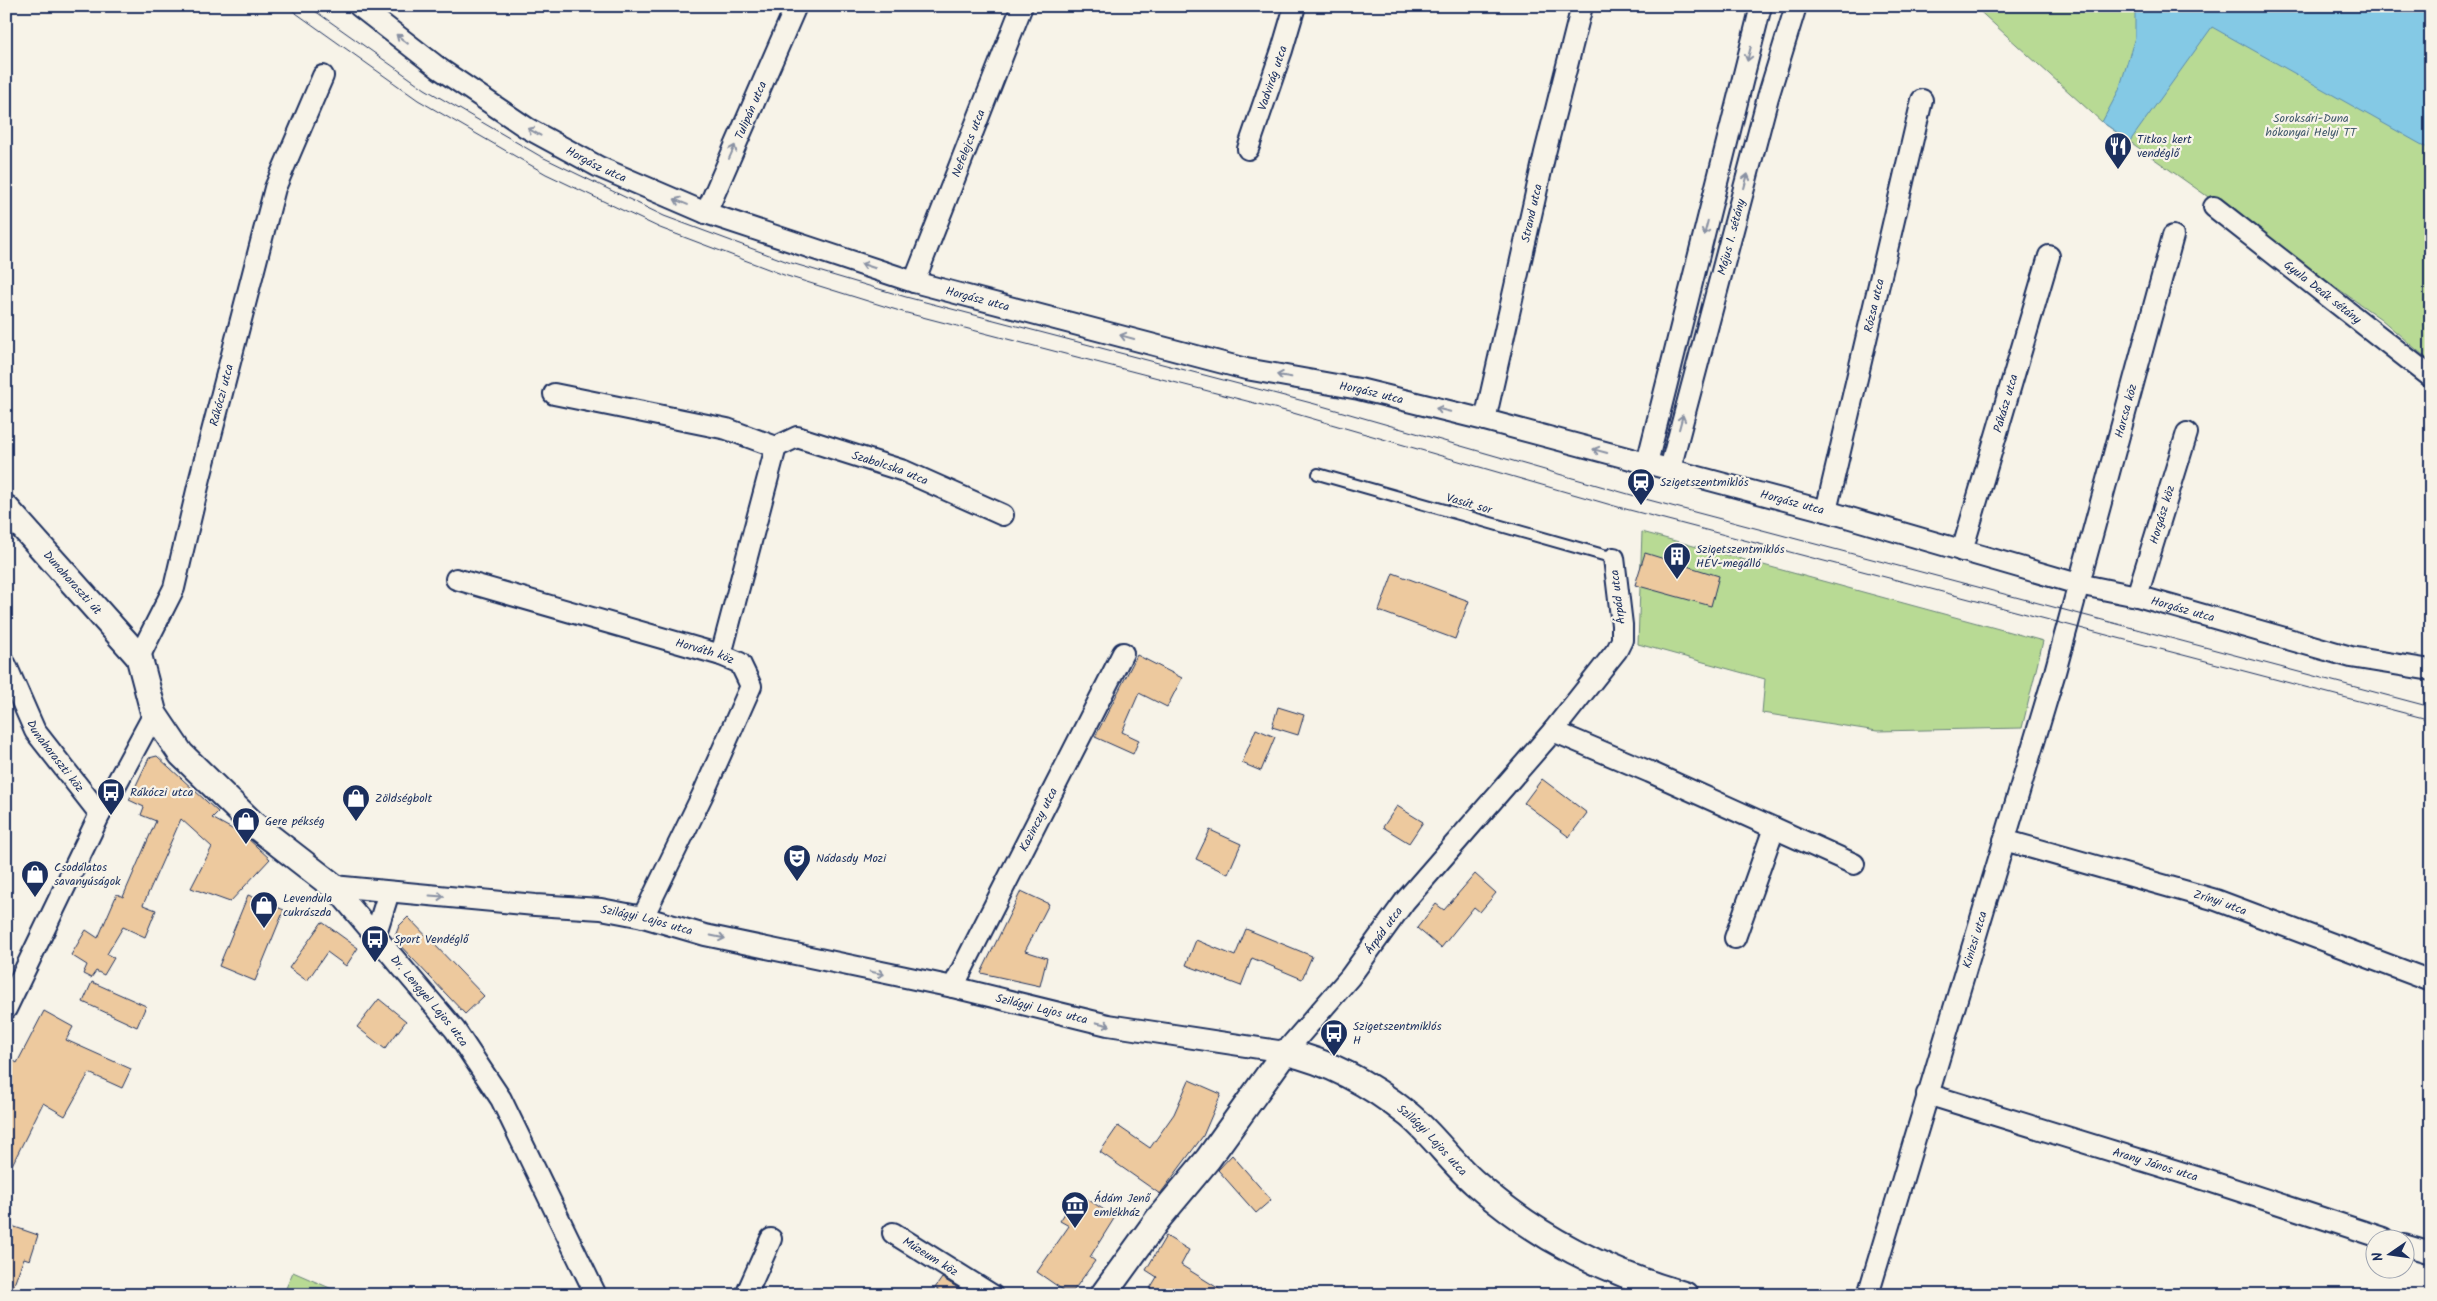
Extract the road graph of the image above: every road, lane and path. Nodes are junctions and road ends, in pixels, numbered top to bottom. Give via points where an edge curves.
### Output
1 (359, 6) edge
2 (796, 6) edge
3 (1022, 6) edge
4 (1295, 6) edge
5 (1582, 6) edge
6 (1761, 6) edge
7 (1796, 6) edge
8 (323, 76) dead end
9 (1922, 100) dead end
10 (1248, 149) dead end
11 (2214, 207) dead end
12 (706, 213) junction
13 (2173, 236) dead end
14 (2049, 256) dead end
15 (914, 282) junction
16 (2431, 377) edge
17 (554, 394) dead end
18 (1485, 420) junction
19 (2187, 433) dead end
20 (776, 447) junction
21 (1647, 463) junction
22 (1670, 470) junction
23 (1318, 474) dead end
24 (6, 508) edge
25 (1826, 511) junction
26 (1003, 515) dead end
27 (1962, 551) junction
28 (1614, 558) joint
29 (456, 579) dead end
30 (2078, 584) junction
31 (2137, 596) junction
32 (1123, 653) dead end
33 (721, 655) junction
34 (139, 657) junction
35 (6, 665) edge
36 (2431, 670) edge
37 (154, 714) junction
38 (1553, 731) junction
39 (100, 814) junction
40 (1774, 828) junction
41 (2004, 840) junction
42 (1854, 864) dead end
43 (333, 886) junction
44 (389, 892) junction
45 (644, 917) junction
46 (375, 936) junction
47 (1735, 938) dead end
48 (2431, 981) edge
49 (953, 987) junction
50 (6, 1009) edge
51 (1285, 1052) junction
52 (1927, 1094) junction
53 (2364, 1232) edge
54 (893, 1233) dead end
55 (771, 1239) dead end
56 (2414, 1248) edge
57 (2431, 1253) edge
58 (596, 1295) edge
59 (746, 1295) edge
60 (992, 1295) edge
61 (1102, 1295) edge
62 (1684, 1295) edge
63 (1868, 1295) edge

12 -> 1 street, Horgász utca via 599,167 527,128 440,68
12 -> 2 street, Tulipán utca
3 - 15 street, Nefelejcs utca
4 - 10 street, Vadvirág utca
5 - 18 street, Strand utca
6 -> 21 street
22 -> 7 street, Május 1. sétány via 1768,97
8 - 34 street, Rákóczi utca via 275,188 174,588
9 - 25 street, Rózsa utca
11 - 16 street, Gyula Deák sétány
15 -> 12 street, Horgász utca
13 - 30 street, Harcsa köz
14 - 27 street, Pákász utca
18 -> 15 street, Horgász utca via 1359,389 1246,369
17 - 20 street via 726,429
21 -> 18 street, Horgász utca
19 - 31 street, Horgász köz
20 - 26 street, Szabolcska utca via 797,437 904,471
20 - 33 street
21 - 22 street, Horgász utca
22 - 25 street, Horgász utca
23 - 28 lane, Vasút sor
24 - 34 street, Dunaharaszti út
25 - 27 street, Horgász utca
27 - 30 street, Horgász utca
28 - 38 street, Árpád utca via 1622,640
29 - 33 street, Horváth köz
30 - 31 street, Horgász utca
30 - 41 street, Kinizsi utca
31 - 36 street, Horgász utca via 2351,656
32 - 49 street, Kazinczy utca
33 - 45 street, Horváth köz via 740,663 751,686
34 - 37 street
35 - 39 street, Dunaharaszti köz via 35,731
37 - 39 street
37 - 43 street, Dr. Lengyel Lajos utca via 181,754 253,824
38 - 40 street
38 - 51 street, Árpád utca via 1405,900 1350,977
39 - 50 street
40 - 42 street
40 - 47 street
41 - 48 street, Zrínyi utca via 2216,900
41 - 52 street, Kinizsi utca
43 - 44 street, Szilágyi Lajos utca
43 - 46 street, Dr. Lengyel Lajos utca
44 -> 45 street, Szilágyi Lajos utca via 601,909
44 - 46 street
45 -> 49 street, Szilágyi Lajos utca via 705,935
46 - 58 street, Dr. Lengyel Lajos utca via 455,1030 501,1099
49 -> 51 street, Szilágyi Lajos utca via 1108,1025
51 - 61 street, Árpád utca via 1208,1159 1158,1219
51 - 62 street, Szilágyi Lajos utca via 1334,1068 1410,1116 1475,1183 1577,1254 1616,1272
52 - 53 street, Arany János utca
52 - 63 street, Kinizsi utca
54 - 60 street, Múzeum köz
55 - 59 street
56 - 57 street

